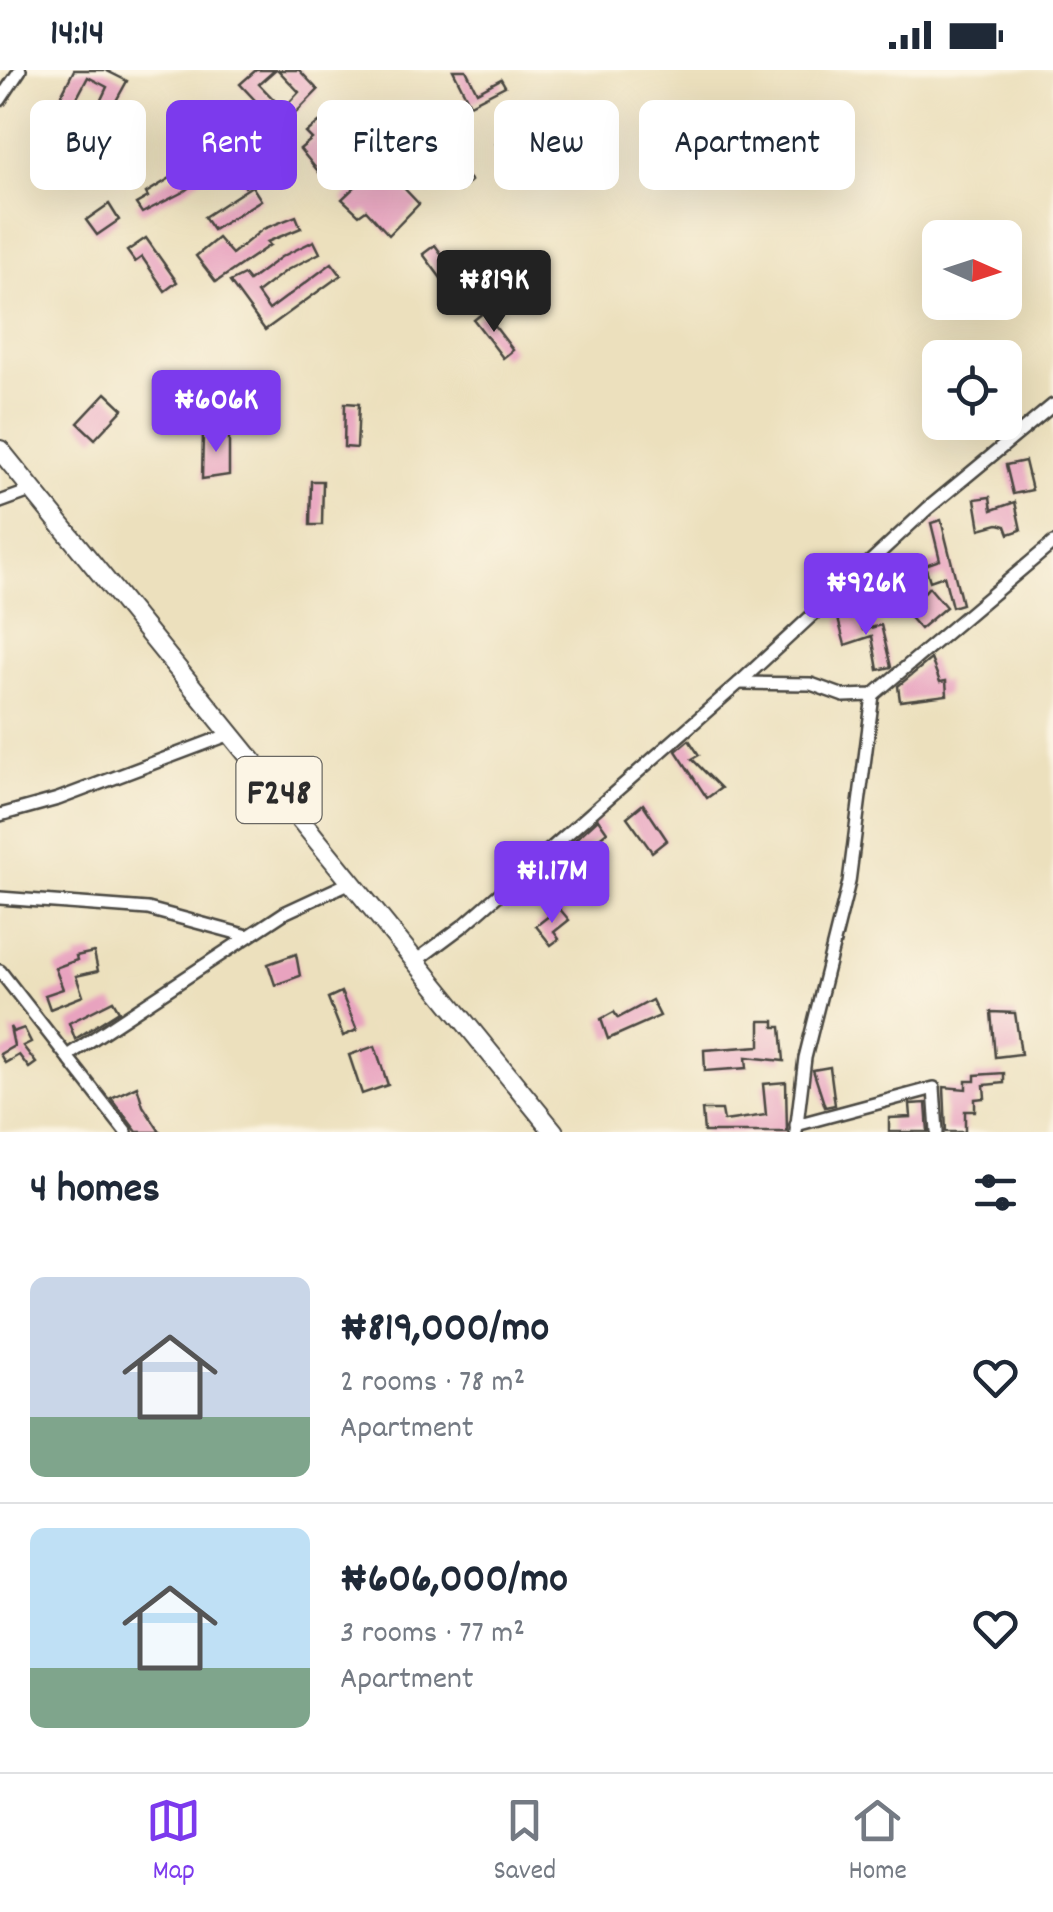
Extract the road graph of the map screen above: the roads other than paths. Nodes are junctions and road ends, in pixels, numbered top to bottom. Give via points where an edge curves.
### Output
1 (20, 70) edge
2 (0, 100) edge
3 (1053, 406) edge
4 (0, 450) edge
5 (34, 490) junction
6 (0, 502) edge
7 (1053, 543) edge
8 (739, 684) junction
9 (873, 694) junction
10 (233, 733) junction
11 (0, 815) edge
12 (353, 881) junction
13 (0, 898) edge
14 (248, 936) junction
15 (417, 960) junction
16 (0, 971) edge
17 (67, 1056) junction
18 (796, 1128) edge
19 (126, 1132) edge
20 (554, 1132) edge
21 (937, 1132) edge

1 - 2 street
3 - 8 street via 927,509
4 - 5 main road, F248
5 - 6 street
5 - 10 main road, F248
7 - 9 street
8 - 9 street via 811,684 844,696
8 - 15 street
9 - 18 street via 848,882 805,1058
10 - 11 street via 58,800
10 - 12 main road, F248
12 - 14 street
12 - 15 main road, F248
13 - 14 street via 148,909
14 - 17 street
15 - 20 main road, F248
16 - 17 street
17 - 19 street
18 - 21 street via 934,1088

